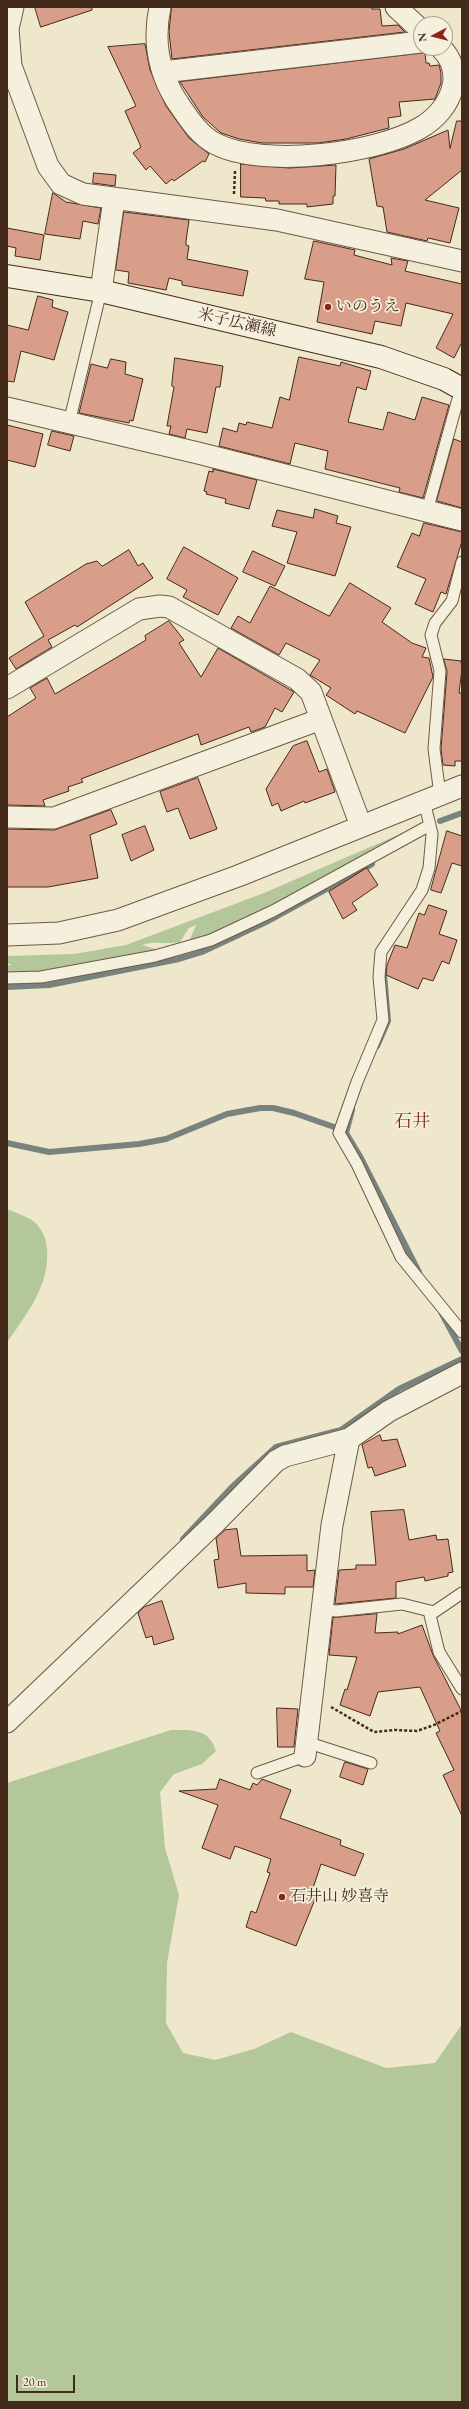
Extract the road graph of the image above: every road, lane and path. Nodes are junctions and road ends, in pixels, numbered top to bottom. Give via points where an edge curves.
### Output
1 (13, 7) edge
2 (160, 7) edge
3 (396, 7) edge
4 (413, 23) edge
5 (413, 43) edge
6 (448, 56) edge
7 (163, 72) junction
8 (237, 153) junction
9 (114, 199) junction
10 (233, 213) junction
11 (462, 261) edge
12 (7, 276) edge
13 (101, 290) junction
14 (461, 388) edge
15 (7, 408) edge
16 (69, 423) junction
17 (427, 511) junction
18 (462, 520) edge
19 (462, 562) edge
20 (7, 688) edge
21 (321, 719) junction
22 (462, 786) edge
23 (432, 798) junction
24 (7, 816) edge
25 (430, 825) junction
26 (361, 826) junction
27 (7, 935) edge
28 (7, 978) edge
29 (462, 1332) edge
30 (462, 1373) edge
31 (349, 1439) junction
32 (462, 1593) edge
33 (322, 1609) junction
34 (429, 1611) junction
35 (462, 1689) edge
36 (311, 1702) junction
37 (462, 1710) edge
38 (7, 1722) edge
39 (306, 1749) junction
40 (371, 1763) dead end
41 (257, 1772) dead end

1 - 9 street via 8,29 11,66 48,166 61,184 84,194
2 - 7 street via 156,37
3 - 4 street
5 - 7 street
6 - 8 street via 453,67 454,82 451,94 444,107 421,128 388,140 321,155
7 - 8 street via 169,88 194,125 216,144
8 - 10 path
9 - 10 street
9 - 13 street
10 - 11 street via 277,220
12 - 13 main road, 米子広瀬線
13 - 14 main road, 米子広瀬線 via 381,357 444,379
13 - 16 lane
14 - 17 lane
15 - 16 street
16 - 17 street
17 - 18 street
19 - 23 lane via 452,601 436,623 431,635 440,671
20 - 21 street via 139,609 160,606 169,607 297,679 311,692
21 - 24 street via 54,818
21 - 26 street
22 - 23 street
23 - 25 lane
23 - 26 street
25 - 28 lane via 273,910 211,940 155,956 41,977
25 - 29 lane via 433,844 429,868 422,890 382,952 379,977 383,1020 339,1134 357,1164 401,1257
26 - 27 street via 238,876 118,920 59,932
30 - 31 street via 389,1411
31 - 33 street via 332,1525
31 - 38 street via 285,1456 276,1461 215,1523
32 - 34 lane via 434,1612
33 - 34 lane via 336,1611 402,1604
33 - 36 street
34 - 35 lane via 439,1652
36 - 37 path via 336,1709 379,1733 395,1730 417,1731
36 - 39 street
39 - 40 lane
39 - 41 lane

